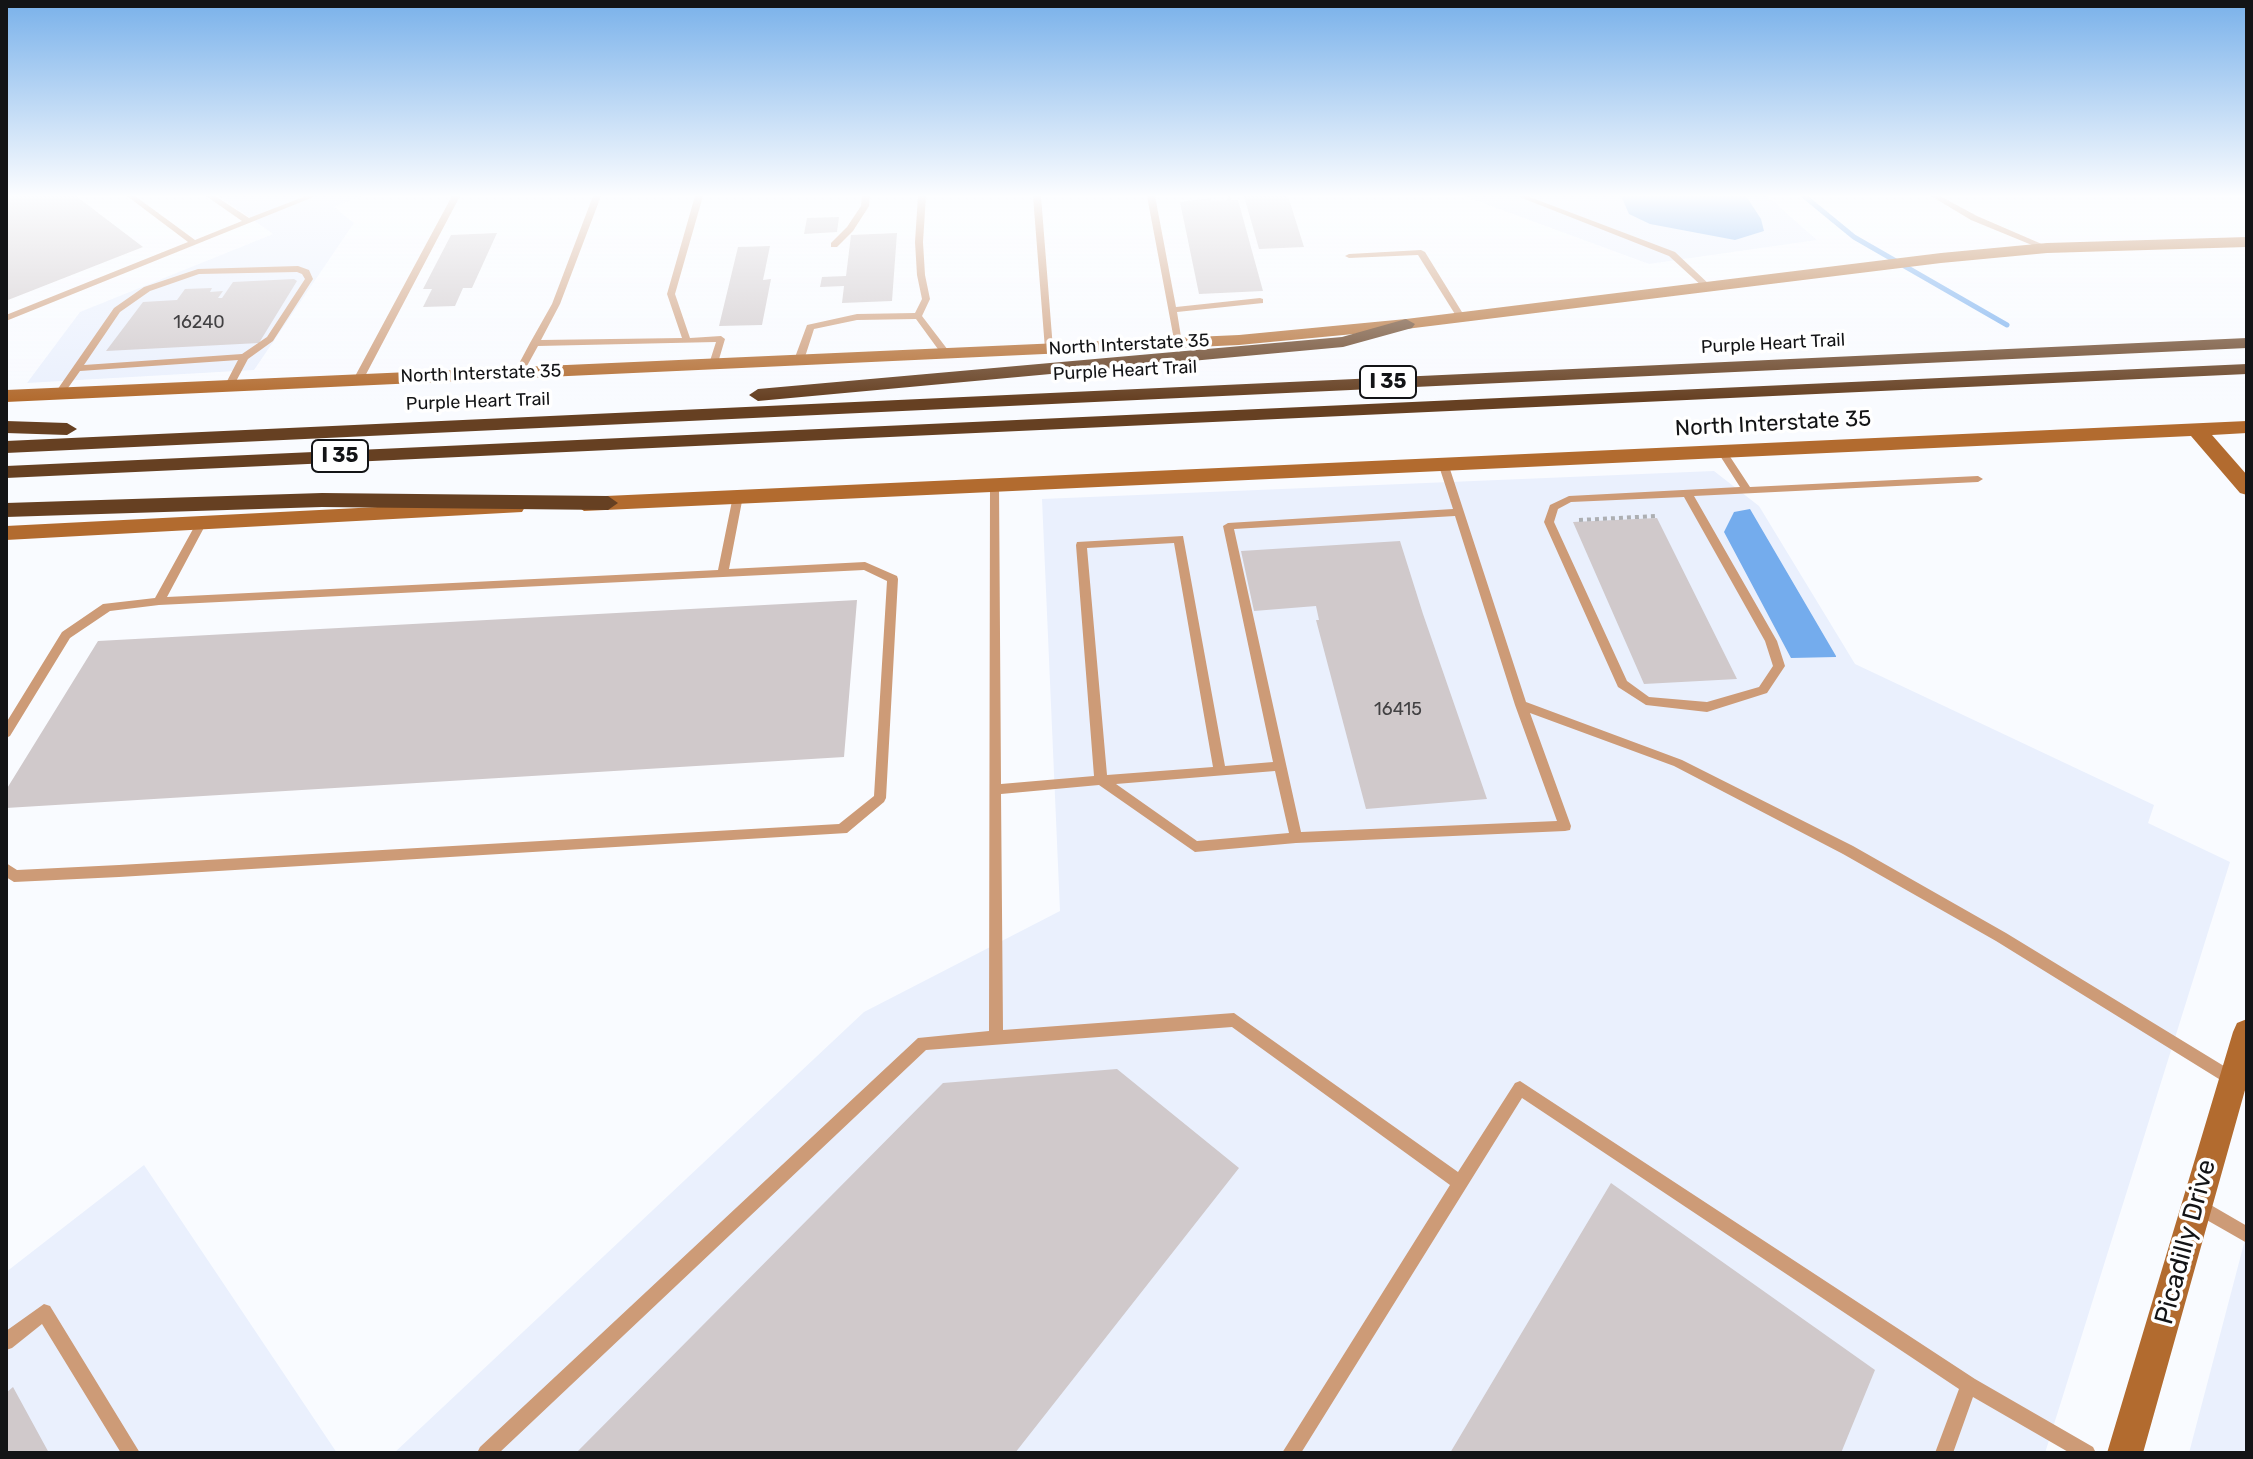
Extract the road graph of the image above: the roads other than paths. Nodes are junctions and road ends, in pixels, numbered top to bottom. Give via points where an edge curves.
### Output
1 (141, 264) edge
2 (420, 264) edge
3 (571, 264) edge
4 (680, 264) edge
5 (922, 264) edge
6 (1042, 264) edge
7 (1164, 264) edge
8 (1428, 264) edge
9 (1683, 264) edge
10 (1885, 264) edge
11 (1707, 286) junction
12 (1260, 301) dead end
13 (1172, 310) junction
14 (918, 316) junction
15 (1461, 317) junction
16 (6, 318) edge
17 (1406, 324) junction
18 (687, 341) junction
19 (534, 343) junction
20 (1178, 343) junction
21 (2247, 343) edge
22 (1049, 349) junction
23 (946, 354) junction
24 (244, 357) junction
25 (799, 360) junction
26 (714, 364) junction
27 (78, 368) junction
28 (2247, 369) edge
29 (519, 373) junction
30 (358, 380) junction
31 (230, 385) junction
32 (60, 393) junction
33 (6, 396) edge
34 (529, 422) junction
35 (6, 427) edge
36 (2247, 427) edge
37 (2197, 430) junction
38 (193, 436) junction
39 (6, 447) edge
40 (1722, 451) junction
41 (1443, 463) junction
42 (6, 472) edge
43 (1978, 479) dead end
44 (994, 485) junction
45 (2247, 488) edge
46 (1747, 490) junction
47 (1687, 493) junction
48 (738, 496) junction
49 (608, 503) junction
50 (6, 510) edge
51 (1458, 512) junction
52 (202, 522) junction
53 (6, 533) edge
54 (723, 574) junction
55 (159, 601) junction
56 (1521, 705) junction
57 (6, 733) edge
58 (1281, 766) junction
59 (1220, 771) junction
60 (1101, 780) junction
61 (995, 790) junction
62 (1296, 838) junction
63 (6, 869) edge
64 (996, 1038) junction
65 (2241, 1059) edge
66 (1460, 1183) junction
67 (2197, 1205) junction
68 (2247, 1235) edge
69 (6, 1342) edge
70 (1969, 1385) junction
71 (131, 1453) edge
72 (486, 1453) edge
73 (1291, 1453) edge
74 (1944, 1453) edge
75 (2087, 1453) edge
76 (2125, 1453) edge

1 - 16 lane
2 - 30 lane
3 - 19 lane
4 - 18 lane via 671,294
5 - 14 lane via 926,299
6 - 22 lane
7 - 13 lane
8 - 15 lane
9 - 11 lane
10 - 11 main road, North Interstate 35
11 - 15 main road, North Interstate 35
12 - 13 lane
13 - 20 lane
14 - 23 lane
14 - 25 lane via 857,317 810,327
15 - 17 main road, North Interstate 35
17 - 20 main road, North Interstate 35
17 - 34 highway via 1343,342 1265,351 645,405
18 - 19 lane
18 - 26 lane via 721,339
19 - 29 lane
20 - 22 main road, North Interstate 35
21 - 34 highway, Purple Heart Trail / I 35
22 - 23 main road, North Interstate 35
23 - 25 main road, North Interstate 35
24 - 27 lane
24 - 27 lane via 270,339 309,279 306,272 198,272 147,289 117,310
24 - 31 lane
25 - 26 main road, North Interstate 35
26 - 29 main road, North Interstate 35
27 - 32 lane
28 - 42 highway, I 35
29 - 30 main road, North Interstate 35
30 - 31 main road, North Interstate 35
31 - 32 main road, North Interstate 35
32 - 33 main road, North Interstate 35
34 - 38 highway, Purple Heart Trail / I 35
35 - 38 highway
36 - 37 main road, North Interstate 35
37 - 40 main road, North Interstate 35
37 - 45 main road
38 - 39 highway, Purple Heart Trail / I 35
40 - 41 main road, North Interstate 35
40 - 46 lane
41 - 44 main road, North Interstate 35
41 - 51 lane
43 - 46 lane
44 - 48 main road, North Interstate 35
44 - 61 lane
46 - 47 lane
47 - 47 lane via 1569,499 1554,507 1549,522 1622,684 1646,701 1707,707 1763,690 1779,666 1771,641
48 - 49 main road, North Interstate 35
48 - 54 lane
49 - 50 highway via 322,500
49 - 52 main road, North Interstate 35
51 - 56 lane
51 - 58 lane via 1228,526
52 - 53 main road, North Interstate 35
52 - 55 lane
54 - 55 lane
54 - 63 lane via 865,566 893,579 880,798 842,829 104,872 14,876
55 - 57 lane via 107,607 66,635
56 - 62 lane via 1565,826
56 - 65 lane via 1678,763
58 - 59 lane
58 - 62 lane
59 - 60 lane
59 - 60 lane via 1179,539 1081,545
60 - 61 lane
60 - 62 lane via 1195,847
61 - 64 lane
64 - 66 lane via 1234,1020
64 - 72 lane via 923,1043
65 - 67 main road, Picadilly Drive
66 - 70 lane via 1520,1088
66 - 73 lane
67 - 68 lane
67 - 76 main road, Picadilly Drive
69 - 71 lane via 44,1312
70 - 74 lane
70 - 75 lane

